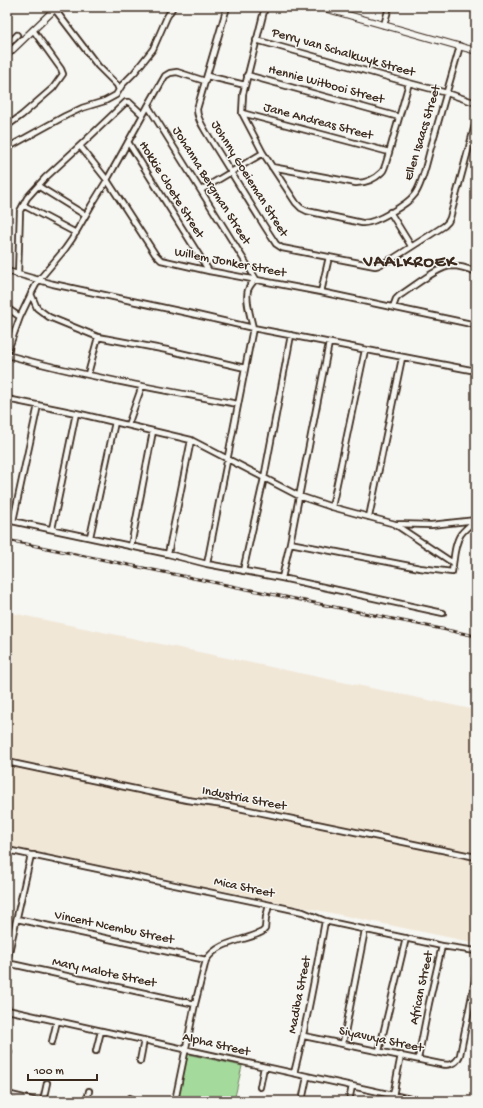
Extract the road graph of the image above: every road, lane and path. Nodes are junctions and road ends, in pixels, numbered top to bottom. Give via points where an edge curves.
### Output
1 (173, 7) edge
2 (227, 7) edge
3 (265, 7) edge
4 (320, 7) edge
5 (389, 7) edge
6 (55, 8) edge
7 (384, 25) junction
8 (33, 30) junction
9 (17, 35) dead end
10 (256, 40) junction
11 (7, 45) edge
12 (460, 46) junction
13 (476, 51) edge
14 (7, 55) edge
15 (247, 75) junction
16 (206, 78) junction
17 (408, 83) junction
18 (245, 85) junction
19 (119, 90) junction
20 (446, 93) junction
21 (476, 102) edge
22 (148, 106) junction
23 (242, 113) junction
24 (143, 115) junction
25 (399, 117) junction
26 (476, 124) edge
27 (7, 126) edge
28 (128, 142) junction
29 (80, 146) junction
30 (7, 148) edge
31 (389, 152) junction
32 (263, 153) junction
33 (272, 167) junction
34 (231, 172) junction
35 (107, 180) junction
36 (38, 186) junction
37 (201, 190) junction
38 (24, 205) junction
39 (390, 212) junction
40 (85, 215) junction
41 (76, 233) junction
42 (411, 246) junction
43 (329, 257) junction
44 (7, 271) edge
45 (209, 271) junction
46 (476, 272) edge
47 (18, 275) junction
48 (256, 279) junction
49 (38, 281) junction
50 (321, 292) junction
51 (31, 294) junction
52 (393, 307) junction
53 (7, 308) edge
54 (20, 317) junction
55 (476, 325) edge
56 (253, 328) junction
57 (291, 335) junction
58 (98, 337) junction
59 (329, 343) junction
60 (365, 350) junction
61 (7, 354) edge
62 (402, 358) junction
63 (245, 368) junction
64 (476, 371) edge
65 (88, 374) junction
66 (142, 386) junction
67 (7, 399) edge
68 (238, 404) junction
69 (38, 405) junction
70 (76, 413) junction
71 (115, 422) junction
72 (128, 425) junction
73 (153, 431) junction
74 (191, 440) junction
75 (228, 460) junction
76 (264, 478) junction
77 (299, 496) junction
78 (332, 507) junction
79 (369, 517) junction
80 (7, 520) edge
81 (476, 520) edge
82 (13, 521) junction
83 (395, 524) junction
84 (52, 529) junction
85 (90, 537) junction
86 (290, 543) junction
87 (132, 546) junction
88 (168, 554) junction
89 (453, 563) junction
90 (207, 564) junction
91 (244, 571) junction
92 (282, 578) junction
93 (443, 613) dead end
94 (7, 762) edge
95 (7, 850) edge
96 (32, 855) junction
97 (476, 857) edge
98 (269, 905) junction
99 (17, 919) junction
100 (325, 921) junction
101 (365, 930) junction
102 (406, 938) junction
103 (442, 946) junction
104 (476, 951) edge
105 (206, 960) junction
106 (7, 962) edge
107 (476, 975) edge
108 (195, 1004) junction
109 (7, 1010) edge
110 (57, 1021) junction
111 (101, 1031) junction
112 (304, 1036) junction
113 (144, 1040) junction
114 (52, 1042) dead end
115 (343, 1044) junction
116 (186, 1050) junction
117 (96, 1051) dead end
118 (379, 1051) junction
119 (401, 1055) junction
120 (418, 1059) junction
121 (140, 1061) dead end
122 (264, 1067) junction
123 (294, 1074) junction
124 (307, 1077) junction
125 (47, 1083) dead end
126 (352, 1086) junction
127 (260, 1087) dead end
128 (89, 1092) dead end
129 (7, 1094) edge
130 (393, 1095) junction
131 (303, 1096) dead end
132 (33, 1101) edge
133 (43, 1101) edge
134 (87, 1101) edge
135 (175, 1101) edge
136 (349, 1101) edge
137 (392, 1101) edge
138 (420, 1101) edge

1 - 19 street via 166,17 153,49
2 - 16 street, Johnny Goeieman Street
3 - 10 street
4 - 7 street
5 - 7 street
6 - 8 street
6 - 19 street
7 - 12 street
8 - 14 street
8 - 27 street via 63,74 54,88
9 - 11 street
10 - 15 street
10 - 17 street, Perry van Schalkwyk Street
12 - 13 street
12 - 20 street, Ellen Isaacs Street
15 - 18 street
15 - 25 street, Hennie Witbooi Street
16 - 18 street
16 - 22 street via 170,73 165,76
16 - 34 street, Johnny Goeieman Street via 197,113 203,128
17 - 20 street, Perry van Schalkwyk Street
17 - 25 street
18 - 23 street
19 - 30 street via 116,95 105,101 65,116
20 - 21 street
20 - 39 street, Ellen Isaacs Street via 417,191 408,201
22 - 24 street
22 - 37 street, Johanna Bergman Street
23 - 31 street, Jane Andreas Street
23 - 32 street, Ellen Isaacs Street
24 - 28 street
24 - 29 street via 126,102
25 - 31 street
26 - 42 street, Johnny Goeieman Street via 450,218 444,226
28 - 35 street
28 - 45 street, Hokkie Cloete Street
29 - 35 street, Willem Jonker Street
29 - 36 street
31 - 33 street via 382,172 360,183
32 - 33 street, Ellen Isaacs Street
32 - 34 street
33 - 39 street, Ellen Isaacs Street via 296,203 307,211 365,223
34 - 37 street
34 - 43 street, Johnny Goeieman Street via 278,246
35 - 40 street
35 - 45 street, Willem Jonker Street via 159,258
36 - 38 street
36 - 40 street
37 - 48 street, Johanna Bergman Street
38 - 41 street
38 - 47 street via 20,211
39 - 42 street
40 - 41 street
41 - 49 street
42 - 43 street, Johnny Goeieman Street via 375,266
43 - 50 street
44 - 47 street
45 - 48 street, Willem Jonker Street
46 - 52 street via 455,266 441,269 399,296
47 - 49 street
48 - 50 street, Willem Jonker Street
48 - 56 street via 248,292
49 - 51 street
49 - 56 street
50 - 52 street, Willem Jonker Street
51 - 54 street
51 - 58 street via 37,308 48,317
52 - 55 street, Willem Jonker Street
53 - 54 street
54 - 61 street
56 - 57 street
56 - 63 street
57 - 59 street
57 - 76 street
58 - 63 street
58 - 65 street
59 - 60 street
59 - 77 street
60 - 62 street
60 - 78 street
61 - 65 street via 46,366
62 - 64 street
62 - 79 street
63 - 68 street
65 - 66 street
66 - 68 street
66 - 72 street
67 - 69 street
68 - 75 street
69 - 70 street
69 - 82 street
70 - 71 street
70 - 84 street
71 - 72 street
71 - 85 street
72 - 73 street
73 - 74 street
73 - 87 street
74 - 75 street
74 - 88 street
75 - 76 street
75 - 90 street
76 - 77 street
76 - 91 street
77 - 78 street
77 - 86 street
78 - 79 street
79 - 83 street
80 - 82 street
81 - 83 street via 431,525
81 - 89 street via 458,540
82 - 84 street
83 - 89 street
84 - 85 street
85 - 87 street
86 - 89 street via 452,572
86 - 92 street
87 - 88 street
88 - 90 street
90 - 91 street
91 - 92 street
92 - 93 street
94 - 97 street, Industria Street
95 - 96 street, Mica Street
96 - 98 street, Mica Street
96 - 99 street
98 - 100 street, Mica Street via 303,912
98 - 105 street via 265,929 262,932 226,944 210,954
99 - 105 street, Vincent Ncembu Street
99 - 106 street
100 - 101 street, Mica Street
100 - 112 street, Madiba Street
101 - 102 street, Mica Street
101 - 115 street
102 - 103 street, Mica Street
102 - 118 street
103 - 104 street, Mica Street
103 - 120 street, African Street
105 - 108 street
106 - 108 street, Mary Malote Street
107 - 120 street, Siyavuya Street via 458,1059 447,1065
108 - 116 street
109 - 110 street, Alpha Street
110 - 111 street, Alpha Street
110 - 114 street
111 - 113 street, Alpha Street
111 - 117 street
112 - 115 street, Siyavuya Street
112 - 123 street, Madiba Street
113 - 116 street, Alpha Street
113 - 121 street
115 - 118 street, Siyavuya Street
116 - 122 street, Alpha Street
116 - 135 street
118 - 119 street, Siyavuya Street
119 - 120 street, Siyavuya Street
119 - 130 street
122 - 123 street, Alpha Street
122 - 127 street
123 - 124 street, Alpha Street
124 - 126 street, Alpha Street
124 - 131 street
125 - 133 street
126 - 130 street, Alpha Street
126 - 136 street
128 - 134 street
129 - 132 street
130 - 137 street
130 - 138 street, Alpha Street

